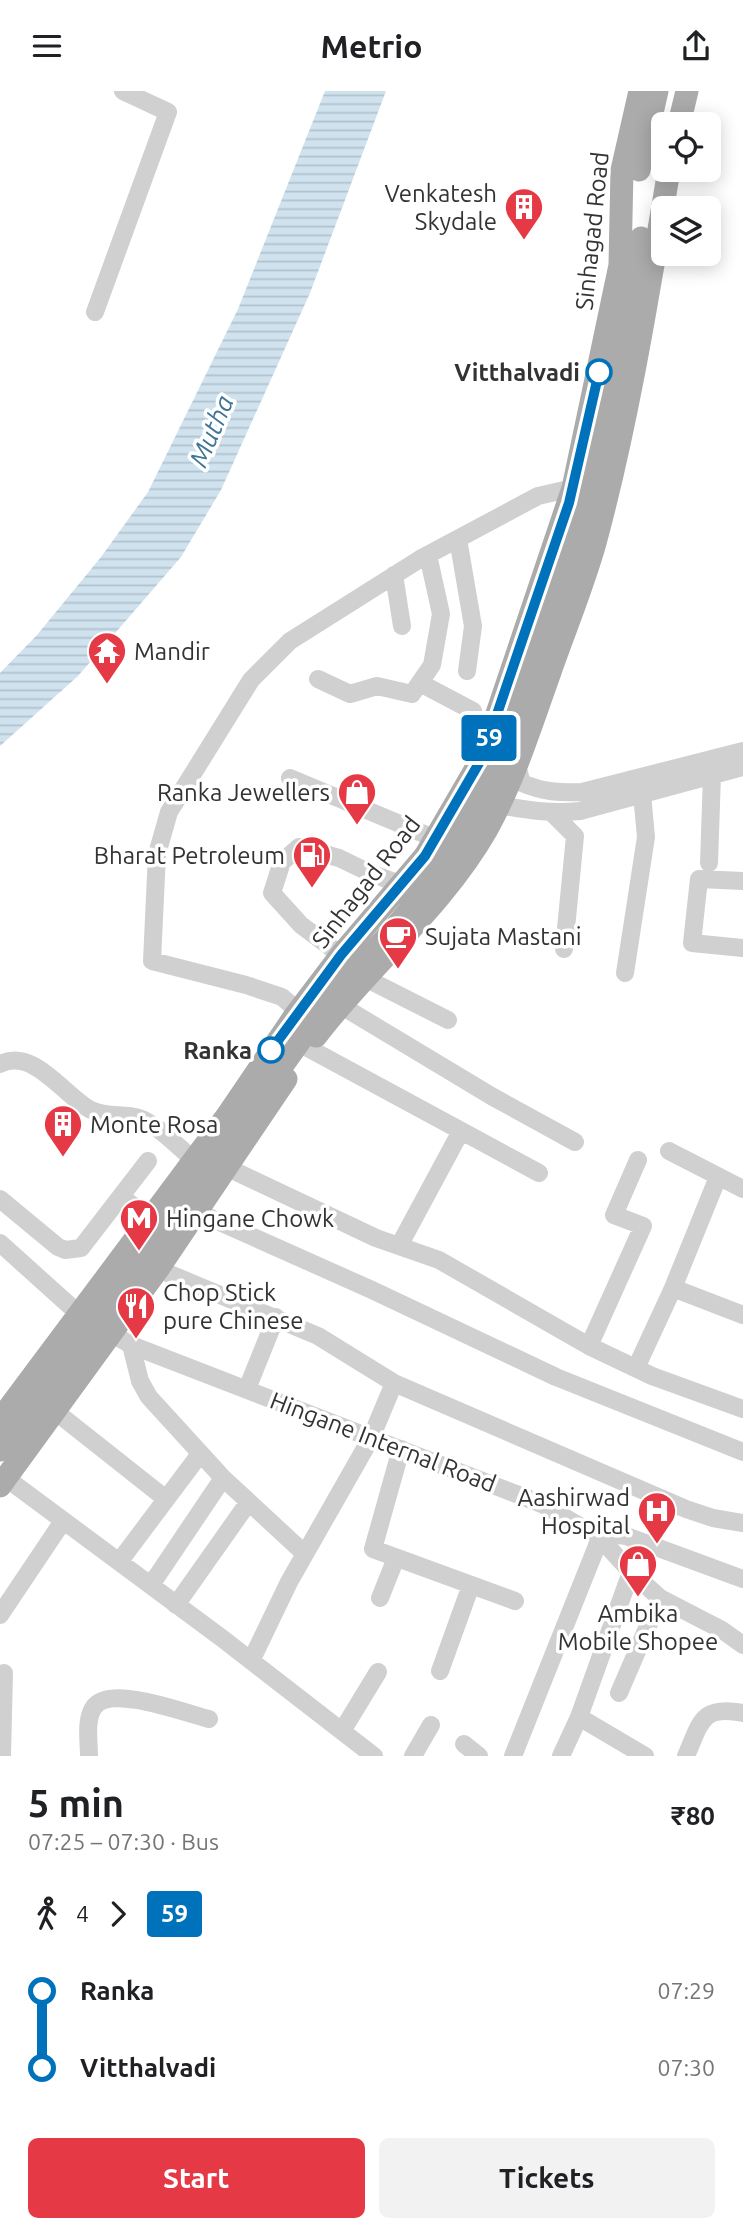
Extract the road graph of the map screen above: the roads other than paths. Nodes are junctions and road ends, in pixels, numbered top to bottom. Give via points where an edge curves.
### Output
1 (123, 91) edge
2 (639, 91) edge
3 (657, 91) edge
4 (687, 91) edge
5 (682, 112) edge
6 (662, 182) edge
7 (666, 182) edge
8 (620, 265) junction
9 (95, 312) dead end
10 (573, 488) junction
11 (458, 539) junction
12 (428, 555) junction
13 (394, 575) junction
14 (402, 626) dead end
15 (467, 671) dead end
16 (318, 678) dead end
17 (419, 683) junction
18 (473, 711) dead end
19 (743, 751) edge
20 (482, 758) junction
21 (517, 766) junction
22 (743, 767) edge
23 (710, 768) junction
24 (290, 778) dead end
25 (642, 794) junction
26 (498, 805) junction
27 (553, 814) junction
28 (430, 848) junction
29 (709, 863) dead end
30 (743, 881) edge
31 (402, 885) junction
32 (564, 949) dead end
33 (743, 949) edge
34 (341, 955) junction
35 (625, 973) dead end
36 (365, 978) junction
37 (340, 1005) junction
38 (298, 1011) junction
39 (448, 1020) dead end
40 (308, 1048) junction
41 (0, 1064) edge
42 (461, 1131) junction
43 (575, 1142) dead end
44 (668, 1151) dead end
45 (194, 1160) junction
46 (638, 1160) dead end
47 (148, 1161) dead end
48 (226, 1167) junction
49 (538, 1173) dead end
50 (718, 1177) junction
51 (743, 1189) edge
52 (121, 1197) junction
53 (0, 1199) edge
54 (195, 1211) junction
55 (151, 1218) junction
56 (0, 1243) edge
57 (399, 1246) junction
58 (158, 1269) junction
59 (673, 1288) junction
60 (79, 1314) junction
61 (743, 1315) edge
62 (276, 1317) junction
63 (121, 1339) junction
64 (589, 1346) junction
65 (636, 1368) junction
66 (394, 1384) junction
67 (247, 1389) junction
68 (743, 1409) edge
69 (56, 1412) junction
70 (0, 1420) edge
71 (0, 1438) edge
72 (372, 1438) junction
73 (401, 1449) junction
74 (0, 1450) edge
75 (743, 1452) edge
76 (200, 1454) junction
77 (223, 1478) junction
78 (3, 1482) edge
79 (166, 1499) junction
80 (248, 1503) junction
81 (63, 1521) junction
82 (743, 1523) edge
83 (600, 1538) junction
84 (305, 1554) junction
85 (396, 1558) junction
86 (118, 1562) junction
87 (631, 1571) junction
88 (743, 1579) edge
89 (150, 1585) junction
90 (471, 1585) junction
91 (380, 1598) dead end
92 (660, 1598) junction
93 (515, 1601) dead end
94 (176, 1605) junction
95 (0, 1615) edge
96 (743, 1645) edge
97 (251, 1661) junction
98 (440, 1671) dead end
99 (378, 1672) dead end
100 (4, 1673) dead end
101 (619, 1693) dead end
102 (743, 1713) edge
103 (579, 1717) junction
104 (209, 1719) dead end
105 (431, 1725) dead end
106 (342, 1731) junction
107 (464, 1744) dead end
108 (2, 1756) edge
109 (89, 1756) edge
110 (374, 1756) edge
111 (413, 1756) edge
112 (479, 1756) edge
113 (513, 1756) edge
114 (561, 1756) edge
115 (645, 1756) edge
116 (686, 1756) edge

1 - 9 street via 168,112
2 - 8 main road, Sinhagad Road via 622,170
3 - 8 main road
4 - 5 main road
6 - 74 main road, bridge via 641,238 612,382 557,603 476,808 425,889 329,1000 144,1260
7 - 21 main road via 628,401 595,545
8 - 10 main road, Sinhagad Road
10 - 11 street via 538,496
10 - 20 main road, Sinhagad Road
11 - 12 street
11 - 15 street via 473,626
12 - 13 street
12 - 17 street via 441,614 432,665
13 - 14 street
13 - 38 street via 290,641 251,680 169,812 158,854 152,961 282,997
16 - 17 street via 350,694 377,686 412,694
17 - 18 street
19 - 23 street
20 - 26 street via 487,789
20 - 28 main road, Sinhagad Road
21 - 23 street via 522,783 556,793
21 - 26 main road
22 - 23 street
23 - 25 street
23 - 29 street
24 - 28 street
25 - 27 street
25 - 35 street via 646,837
26 - 27 street
26 - 36 main road via 446,889
27 - 32 street via 575,836
28 - 31 main road, Sinhagad Road
28 - 71 main road, bridge via 399,906 304,1017
30 - 33 street via 699,879 692,943
31 - 34 main road, Sinhagad Road
31 - 34 street via 339,858 299,847 282,862 272,893 301,925
34 - 38 main road, Sinhagad Road
36 - 37 main road
36 - 39 street
37 - 40 main road
37 - 43 street
38 - 45 main road, Sinhagad Road
40 - 42 street
40 - 48 main road
41 - 45 street via 24,1061 88,1109 148,1121
42 - 49 street
42 - 57 street
44 - 50 street
45 - 55 main road, Sinhagad Road
46 - 64 street via 614,1215 643,1226
47 - 52 street
48 - 54 main road
48 - 57 street
50 - 51 street
50 - 59 street
52 - 53 street via 85,1245 73,1250 58,1247
52 - 55 street
54 - 58 main road
54 - 75 street via 556,1377
55 - 60 main road, Sinhagad Road
56 - 60 street, Hingane Internal Road
57 - 64 street via 439,1260
58 - 62 street
58 - 63 main road
59 - 61 street
59 - 65 street
60 - 63 street, Hingane Internal Road
60 - 70 main road, Sinhagad Road
62 - 66 street via 318,1336
62 - 67 street
63 - 67 street, Hingane Internal Road
63 - 69 main road
63 - 76 street via 149,1397
64 - 65 street
65 - 68 street
66 - 72 street
66 - 82 street via 686,1509
67 - 72 street, Hingane Internal Road
69 - 78 main road
69 - 79 street
72 - 73 street, Hingane Internal Road
72 - 84 street
73 - 83 street, Hingane Internal Road via 542,1504
73 - 85 street via 373,1549
76 - 77 street
76 - 79 street
77 - 80 street
77 - 89 street
78 - 81 street
79 - 86 street
80 - 84 street
80 - 94 street
81 - 86 street
81 - 95 street
83 - 87 street, Hingane Internal Road
83 - 88 street via 626,1536
83 - 113 street
84 - 97 street
85 - 90 street
85 - 91 street
86 - 89 street
87 - 92 street, Hingane Internal Road
87 - 103 street
89 - 94 street
90 - 93 street
90 - 98 street
92 - 96 street, Hingane Internal Road
92 - 101 street
94 - 97 street
97 - 106 street
99 - 106 street
100 - 108 street
102 - 116 street via 710,1712
103 - 114 street
103 - 115 street
104 - 109 street via 123,1696 104,1699 90,1718
105 - 111 street
106 - 110 street
107 - 112 street

